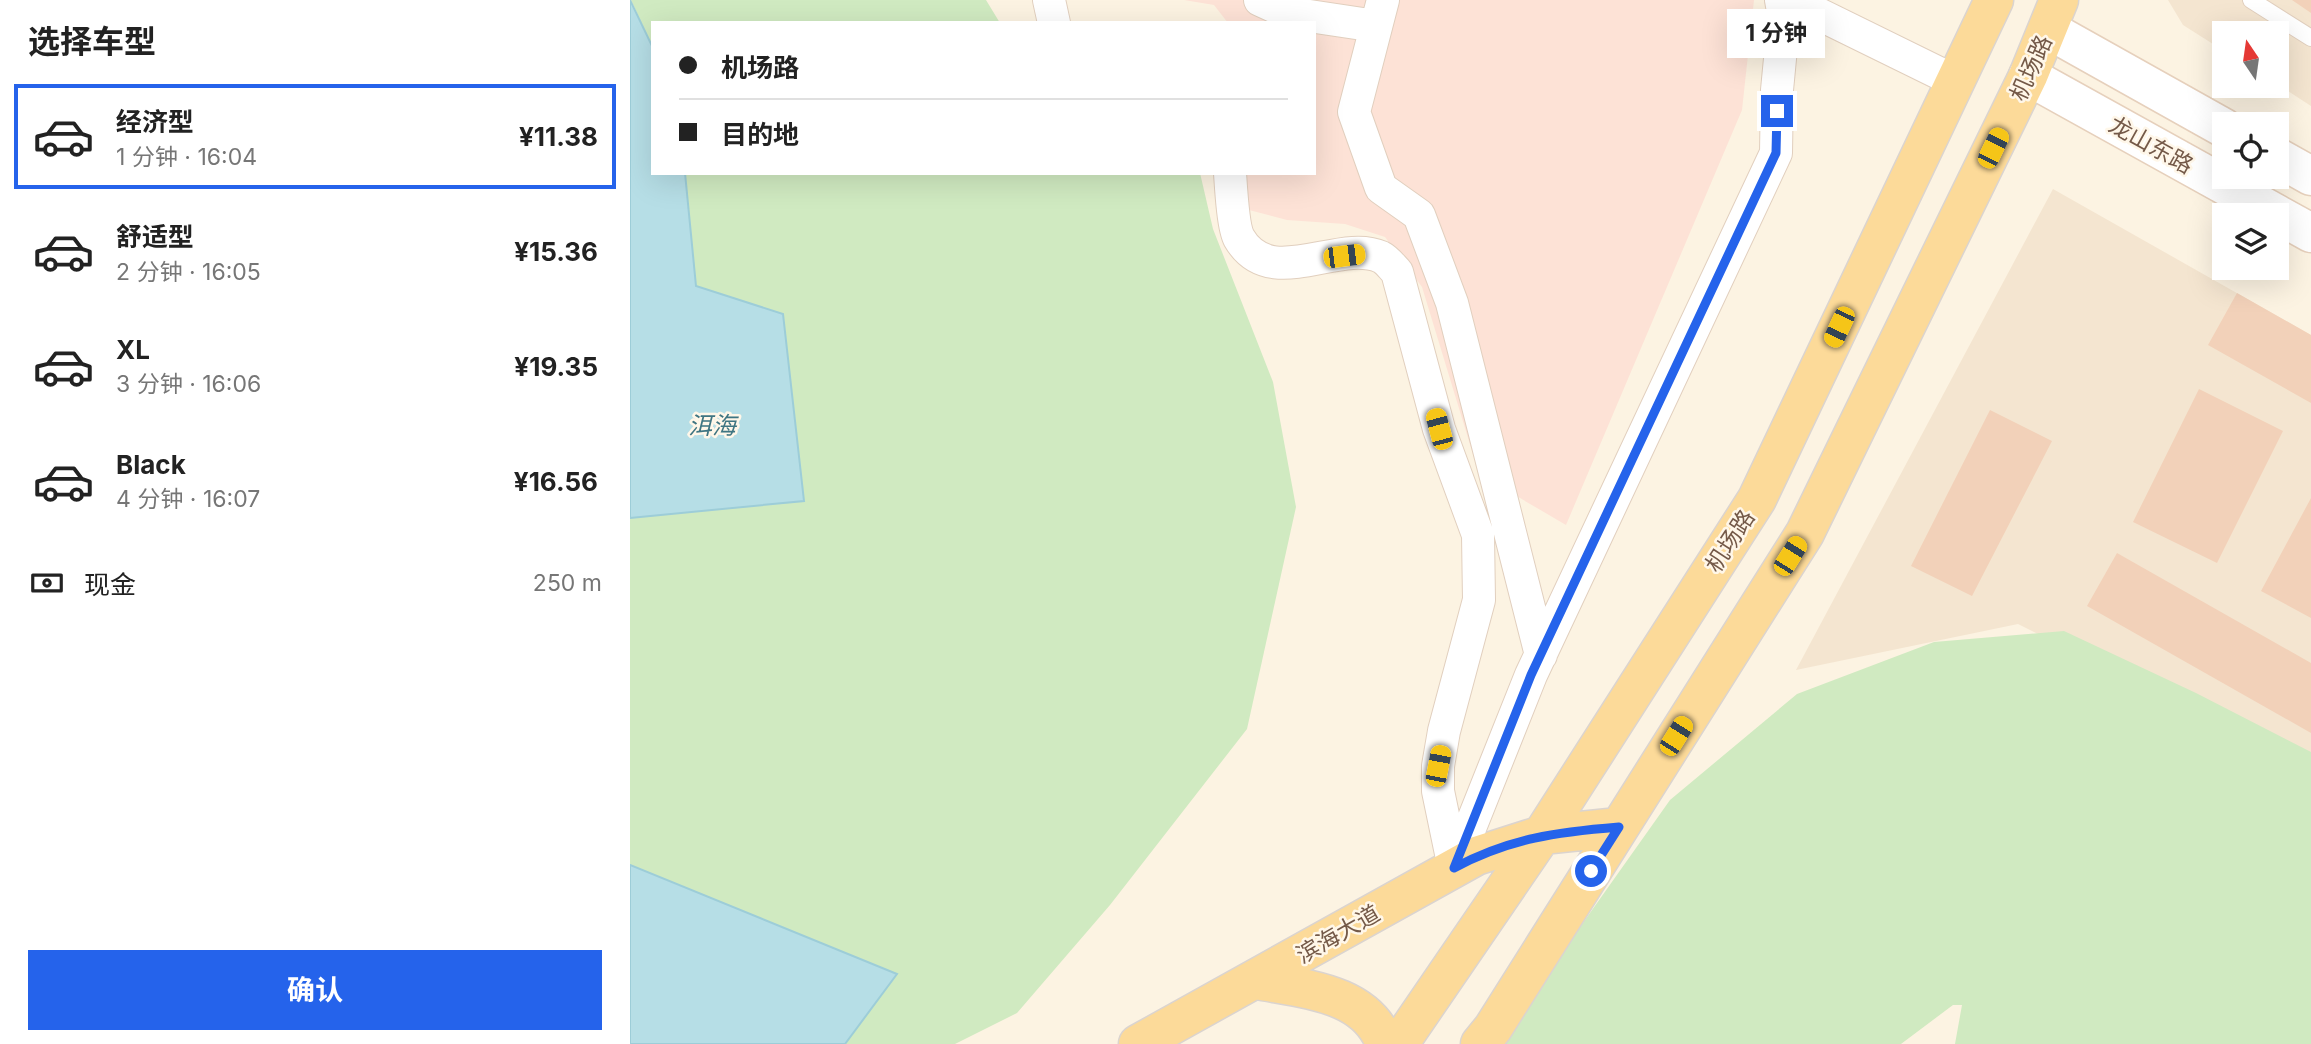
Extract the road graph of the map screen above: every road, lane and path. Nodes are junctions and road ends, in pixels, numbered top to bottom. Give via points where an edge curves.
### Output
1 (1049, 0) edge
2 (1260, 0) edge
3 (1781, 0) edge
4 (1790, 0) edge
5 (1994, 0) edge
6 (2251, 0) edge
7 (1380, 13) edge
8 (2054, 15) edge
9 (1054, 21) edge
10 (2311, 38) edge
11 (2028, 76) junction
12 (1955, 81) junction
13 (2143, 82) junction
14 (2212, 121) edge
15 (2118, 126) junction
16 (2289, 164) edge
17 (1230, 175) edge
18 (2311, 176) edge
19 (2311, 233) edge
20 (1541, 655) junction
21 (1619, 827) junction
22 (1542, 835) junction
23 (1454, 868) junction
24 (1258, 979) junction
25 (1138, 1044) edge
26 (1385, 1044) edge
27 (1399, 1044) edge
28 (1480, 1044) edge

1 - 9 street
2 - 7 street via 1289,13
3 - 20 street via 1784,17 1776,153
4 - 12 street
5 - 12 main road, 机场路
6 - 10 lane
7 - 20 street via 1354,112 1381,188 1419,215 1452,303
8 - 11 main road, 机场路
8 - 13 main road
11 - 15 main road, 龙山东路
11 - 21 main road, 机场路 via 1805,533
12 - 22 main road, 机场路 via 1757,499
13 - 14 main road
13 - 15 main road
15 - 19 main road, 龙山东路
16 - 18 main road
17 - 23 street via 1237,236 1255,258 1279,263 1365,253 1383,258 1397,272 1439,429 1478,535 1479,600 1438,766 1438,791
20 - 23 street
21 - 22 main road, 滨海大道
21 - 28 main road, 机场路
22 - 23 main road, 滨海大道 via 1497,848
22 - 27 main road, 机场路
23 - 24 main road, 滨海大道
24 - 25 main road, 滨海大道
24 - 26 main road via 1325,993 1361,1009

